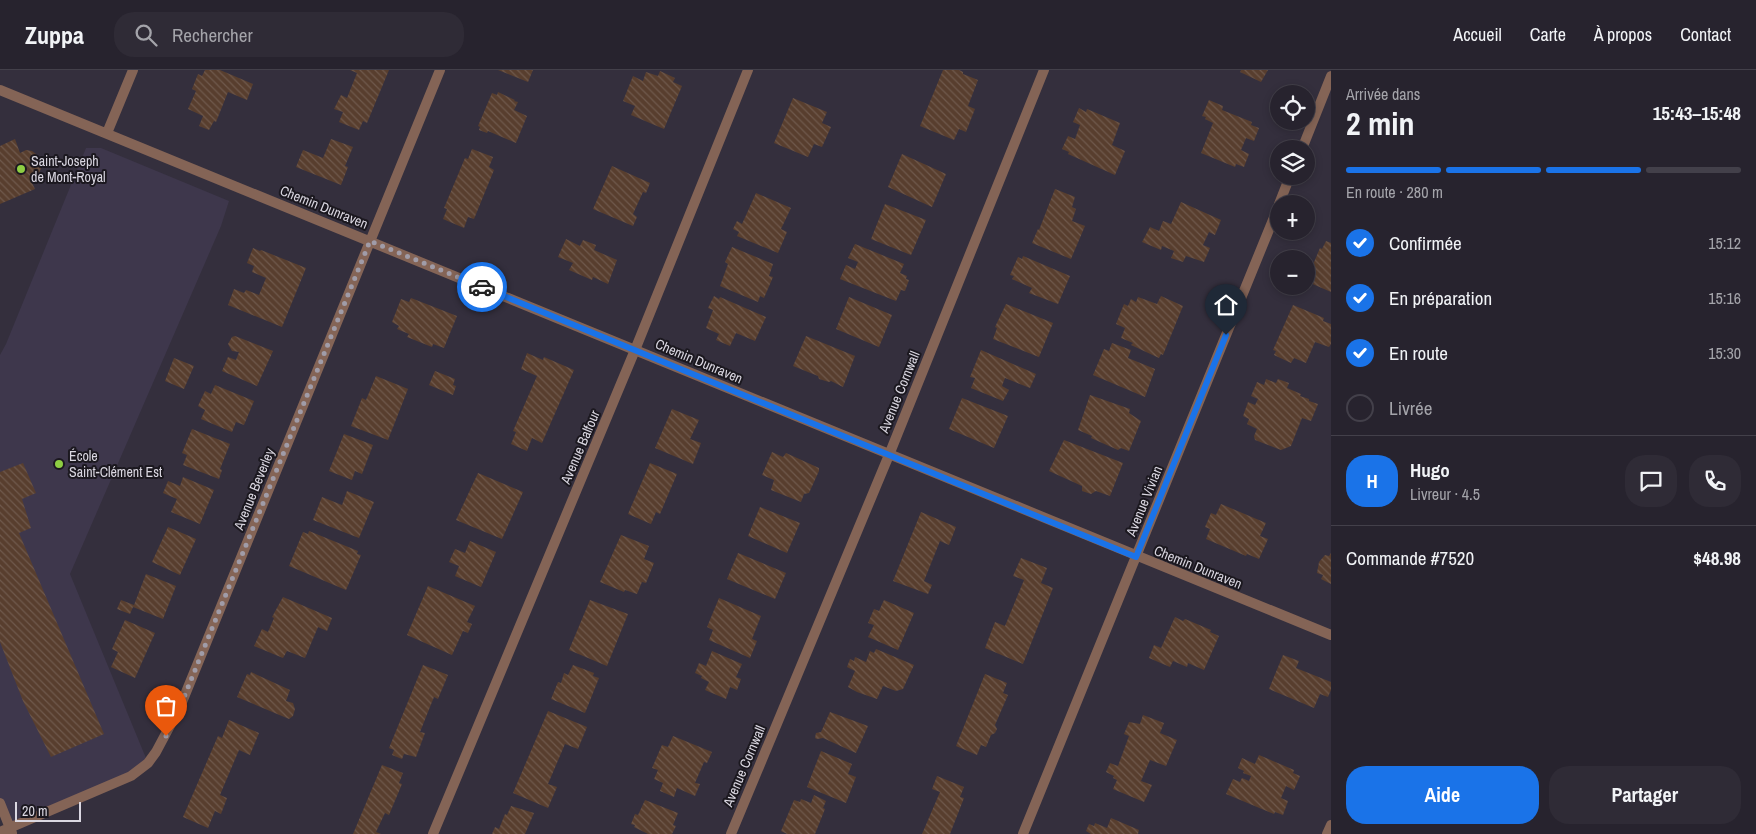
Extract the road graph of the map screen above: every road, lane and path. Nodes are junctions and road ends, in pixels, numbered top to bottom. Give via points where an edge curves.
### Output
1 (133, 70) edge
2 (440, 70) edge
3 (748, 70) edge
4 (1044, 70) edge
5 (1331, 76) edge
6 (0, 90) edge
7 (107, 133) junction
8 (1306, 140) edge
9 (1270, 226) edge
10 (370, 241) junction
11 (635, 350) junction
12 (889, 455) junction
13 (1136, 557) junction
14 (1331, 635) edge
15 (0, 803) edge
16 (1331, 825) edge
17 (11, 831) edge
18 (0, 832) edge
19 (433, 834) edge
20 (731, 834) edge
21 (1023, 834) edge
22 (1327, 834) edge

1 - 7 street
2 - 10 street, Avenue Beverley
3 - 11 street, Avenue Balfour
4 - 12 street, Avenue Cornwall
5 - 8 street
6 - 7 street, Chemin Dunraven
7 - 10 street, Chemin Dunraven
9 - 13 street, Avenue Vivian
10 - 11 street, Chemin Dunraven
10 - 17 street, Avenue Beverley via 180,707 156,752 131,776
11 - 12 street, Chemin Dunraven
11 - 19 street, Avenue Balfour
12 - 13 street, Chemin Dunraven
12 - 20 street, Avenue Cornwall
13 - 14 street, Chemin Dunraven
13 - 21 street, Avenue Vivian
15 - 17 street
16 - 22 street
17 - 18 street, Avenue Beverley

